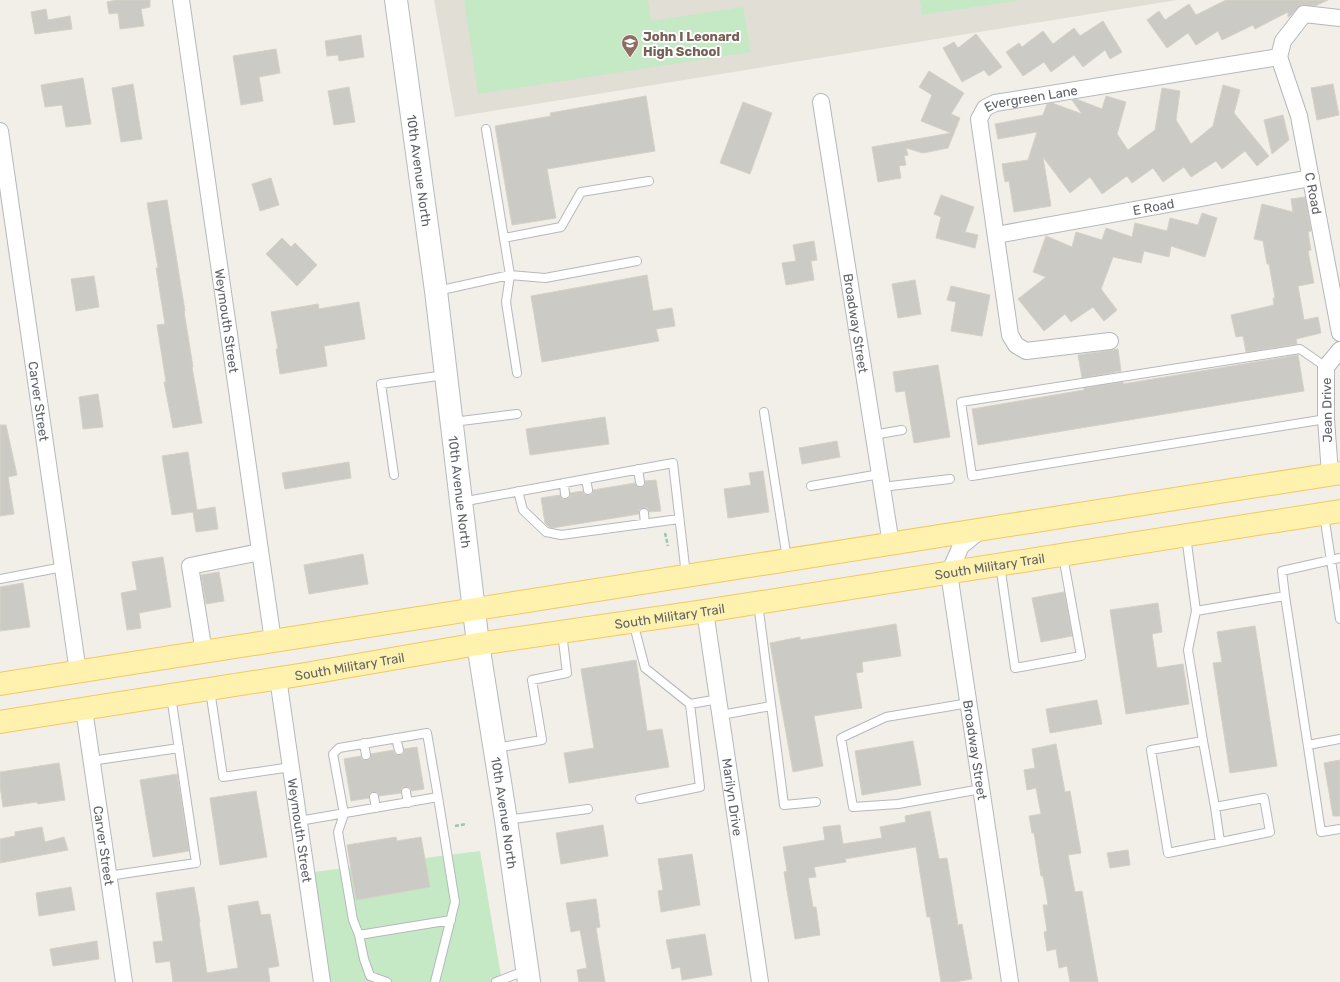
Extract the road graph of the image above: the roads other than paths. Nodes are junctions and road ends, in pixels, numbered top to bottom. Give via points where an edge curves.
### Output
1 (181, 0) edge
2 (396, 0) edge
3 (1340, 18) edge
4 (1279, 57) junction
5 (820, 102) dead end
6 (486, 129) dead end
7 (0, 131) edge
8 (1311, 178) junction
9 (649, 181) dead end
10 (996, 235) junction
11 (504, 238) junction
12 (636, 261) dead end
13 (510, 275) junction
14 (436, 291) junction
15 (1340, 333) edge
16 (1110, 341) dead end
17 (1340, 350) edge
18 (1326, 367) junction
19 (517, 373) dead end
20 (446, 375) junction
21 (764, 412) dead end
22 (517, 414) dead end
23 (1326, 419) junction
24 (452, 422) junction
25 (902, 430) dead end
26 (873, 435) junction
27 (638, 469) junction
28 (1335, 474) edge
29 (394, 475) dead end
30 (586, 479) junction
31 (950, 479) dead end
32 (881, 481) junction
33 (640, 482) dead end
34 (564, 483) junction
35 (811, 486) dead end
36 (588, 490) dead end
37 (518, 491) junction
38 (565, 494) dead end
39 (461, 502) junction
40 (1332, 512) edge
41 (644, 513) dead end
42 (679, 519) junction
43 (592, 522) dead end
44 (645, 524) junction
45 (569, 525) dead end
46 (982, 529) junction
47 (593, 531) junction
48 (571, 534) junction
49 (1186, 535) junction
50 (890, 544) junction
51 (260, 552) junction
52 (1063, 554) junction
53 (1340, 558) edge
54 (1331, 559) junction
55 (787, 560) junction
56 (999, 564) junction
57 (63, 567) junction
58 (949, 572) junction
59 (686, 576) junction
60 (0, 579) edge
61 (1286, 596) junction
62 (758, 603) junction
63 (474, 610) junction
64 (706, 611) junction
65 (1196, 611) junction
66 (1340, 618) edge
67 (633, 621) junction
68 (561, 632) junction
69 (273, 641) junction
70 (478, 644) junction
71 (204, 652) junction
72 (78, 672) junction
73 (278, 678) junction
74 (0, 684) edge
75 (210, 689) junction
76 (171, 695) junction
77 (969, 703) junction
78 (690, 704) junction
79 (771, 706) junction
80 (720, 707) junction
81 (84, 709) junction
82 (0, 722) edge
83 (396, 738) junction
84 (1340, 739) edge
85 (1203, 741) junction
86 (364, 743) junction
87 (1308, 746) junction
88 (179, 748) junction
89 (493, 748) junction
90 (398, 750) dead end
91 (366, 755) dead end
92 (91, 761) junction
93 (291, 767) junction
94 (981, 788) junction
95 (406, 792) dead end
96 (374, 797) dead end
97 (438, 798) junction
98 (640, 799) dead end
99 (816, 802) dead end
100 (408, 803) junction
101 (1215, 807) junction
102 (376, 808) junction
103 (588, 809) dead end
104 (344, 814) junction
105 (506, 820) junction
106 (299, 821) junction
107 (1340, 829) edge
108 (1220, 842) junction
109 (108, 876) junction
110 (451, 920) junction
111 (360, 935) junction
112 (528, 976) edge
113 (124, 982) edge
114 (322, 982) edge
115 (387, 982) edge
116 (435, 982) edge
117 (496, 982) edge
118 (760, 982) edge
119 (1010, 982) edge

1 - 51 street, Weymouth Street
2 - 14 street, 10th Avenue North
3 - 4 street via 1304,14 1283,41
4 - 8 street, C Road via 1299,116
4 - 10 street, Evergreen Lane via 995,103 985,108 979,119
5 - 26 street, Broadway Street
6 - 11 lane
7 - 57 street, Carver Street
8 - 10 street, E Road
8 - 15 street, C Road
9 - 11 lane via 581,192 561,227
10 - 16 street, Evergreen Lane via 1010,335 1016,345 1026,351
11 - 13 lane
12 - 13 lane via 545,278
13 - 14 lane
13 - 19 lane via 506,302
14 - 20 street, 10th Avenue North
17 - 18 street, Jean Drive
18 - 23 street, Jean Drive
18 - 23 lane via 1300,349 961,402 972,476
20 - 24 street, 10th Avenue North
20 - 29 lane via 380,384
21 - 55 lane
22 - 24 lane
23 - 28 street, Jean Drive
24 - 39 street, 10th Avenue North
25 - 26 lane
26 - 32 street, Broadway Street
27 - 30 lane
27 - 33 lane
27 - 42 lane via 673,463
28 - 46 main road
30 - 34 lane
30 - 36 lane
31 - 32 lane
32 - 35 lane
32 - 50 street, Broadway Street
34 - 37 lane
34 - 38 lane
37 - 39 lane
37 - 48 lane via 523,510 546,532
39 - 63 street, 10th Avenue North
40 - 49 main road, South Military Trail
40 - 54 lane
41 - 44 lane
42 - 44 lane
42 - 59 lane
43 - 47 lane
44 - 47 lane
45 - 48 lane
46 - 50 main road
46 - 58 street via 961,546
47 - 48 lane
49 - 52 main road, South Military Trail
49 - 65 lane
50 - 55 main road
51 - 69 street, Weymouth Street
51 - 71 street via 190,566
52 - 56 main road, South Military Trail
52 - 56 lane via 1081,656 1015,668
53 - 54 lane
54 - 61 lane via 1282,571
54 - 66 lane
55 - 59 main road
56 - 58 main road, South Military Trail
57 - 60 lane
57 - 72 street, Carver Street
58 - 62 main road, South Military Trail
58 - 77 street, Broadway Street
59 - 63 main road
61 - 65 lane
61 - 87 lane
62 - 64 main road, South Military Trail
62 - 79 lane
63 - 69 main road
63 - 70 street, 10th Avenue North
64 - 67 main road, South Military Trail
64 - 80 street, Marilyn Drive
65 - 85 lane via 1188,650
67 - 68 main road, South Military Trail
67 - 78 lane via 645,668
68 - 70 main road, South Military Trail
68 - 89 lane via 567,673 532,680 542,740
69 - 71 main road
70 - 73 main road, South Military Trail
70 - 89 street, 10th Avenue North
71 - 72 main road
72 - 74 main road
73 - 75 main road, South Military Trail
73 - 93 street, Weymouth Street
75 - 76 main road, South Military Trail
75 - 93 lane via 223,777
76 - 81 main road, South Military Trail
76 - 88 lane
77 - 94 street, Broadway Street
77 - 94 lane via 886,718 841,738 853,807 898,804
78 - 80 lane
78 - 98 lane via 700,787
79 - 80 lane
79 - 99 lane via 784,805
80 - 118 street, Marilyn Drive
81 - 82 main road, South Military Trail
81 - 92 street, Carver Street
83 - 86 lane
83 - 90 lane
83 - 97 lane via 427,733
84 - 87 lane
85 - 101 lane
85 - 108 lane via 1151,750 1168,853
86 - 91 lane
86 - 104 lane via 340,748 333,754
87 - 107 lane via 1321,832
88 - 92 lane
88 - 109 lane via 196,863
89 - 105 street, 10th Avenue North
92 - 109 street, Carver Street
93 - 106 street, Weymouth Street
94 - 119 street, Broadway Street
95 - 100 lane
96 - 102 lane
97 - 100 lane
97 - 110 lane via 455,902
100 - 102 lane
101 - 108 lane
101 - 108 lane via 1264,798 1270,832
102 - 104 lane
103 - 105 lane
104 - 106 lane
104 - 111 lane via 338,832 353,920
105 - 112 street, 10th Avenue North
106 - 114 street, Weymouth Street
109 - 113 street, Carver Street
110 - 111 lane
110 - 116 lane
111 - 115 lane via 370,976
112 - 117 lane

